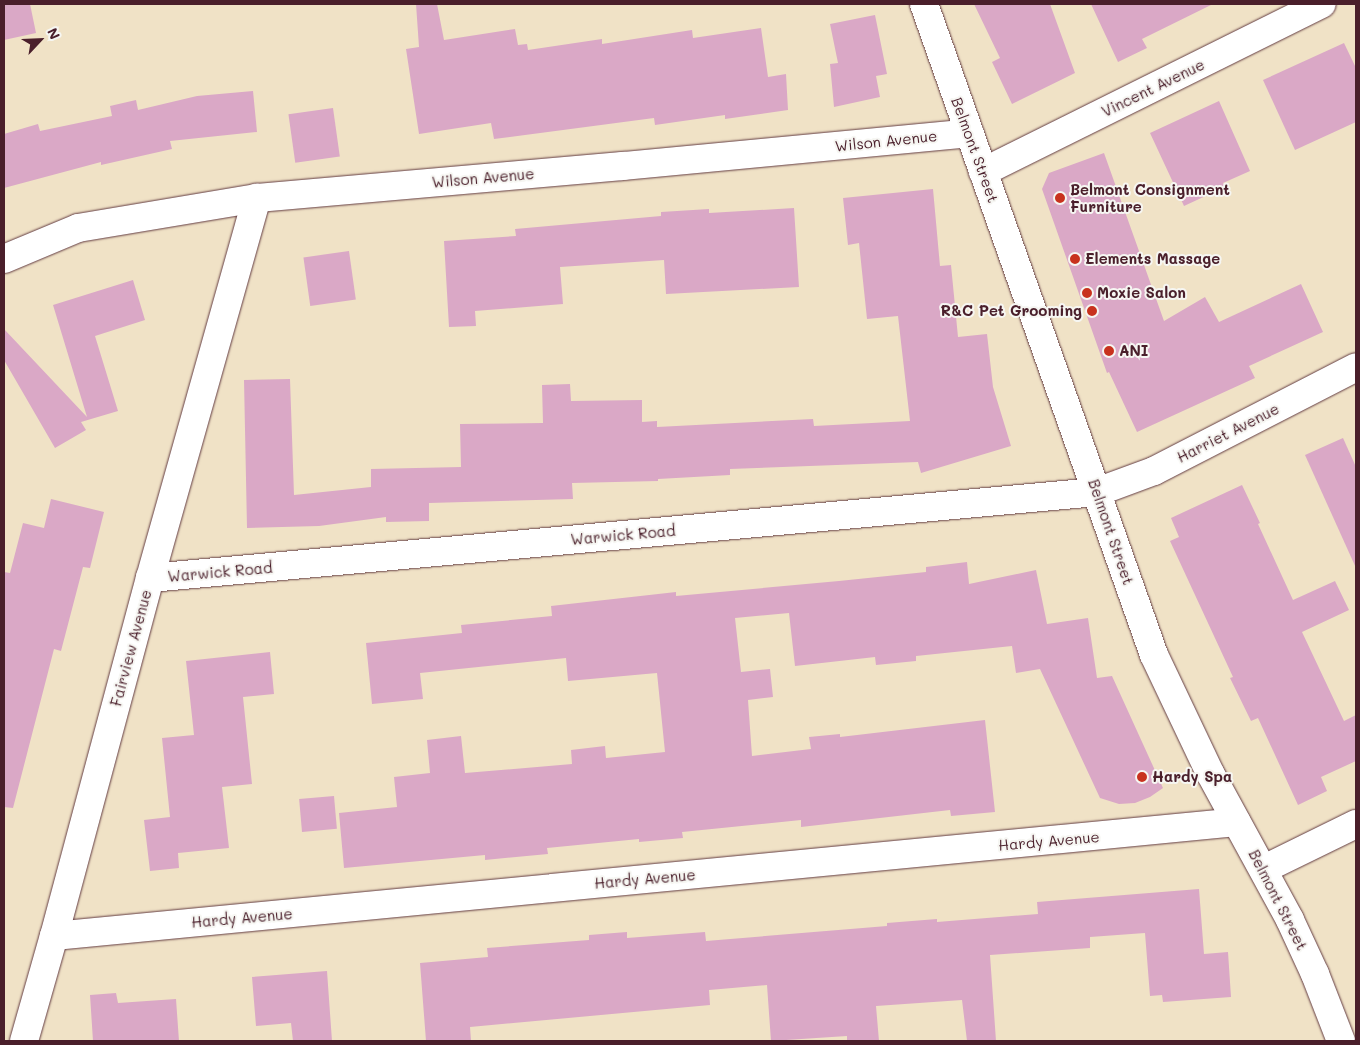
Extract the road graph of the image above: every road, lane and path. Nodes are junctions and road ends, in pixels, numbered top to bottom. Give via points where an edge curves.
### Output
1 (924, 4) edge
2 (1322, 4) edge
3 (969, 133) junction
4 (983, 172) junction
5 (257, 198) junction
6 (4, 259) edge
7 (1356, 367) edge
8 (1097, 492) junction
9 (150, 578) junction
10 (1237, 822) junction
11 (1356, 824) edge
12 (1264, 870) junction
13 (54, 936) junction
14 (24, 1041) edge
15 (1341, 1041) edge

1 - 3 street, Belmont Street
2 - 4 street, Vincent Avenue
3 - 4 street, Belmont Street
3 - 5 street, Wilson Avenue
4 - 8 street, Belmont Street
5 - 6 street, Wilson Avenue via 78,228
5 - 9 street, Fairview Avenue
7 - 8 street, Harriet Avenue via 1154,471
8 - 9 street, Warwick Road
8 - 10 street, Belmont Street via 1154,655 1181,716
9 - 13 street, Fairview Avenue
10 - 12 street, Belmont Street
10 - 13 street, Hardy Avenue
11 - 12 street
12 - 15 street, Belmont Street via 1316,974
13 - 14 street, Fairview Avenue

